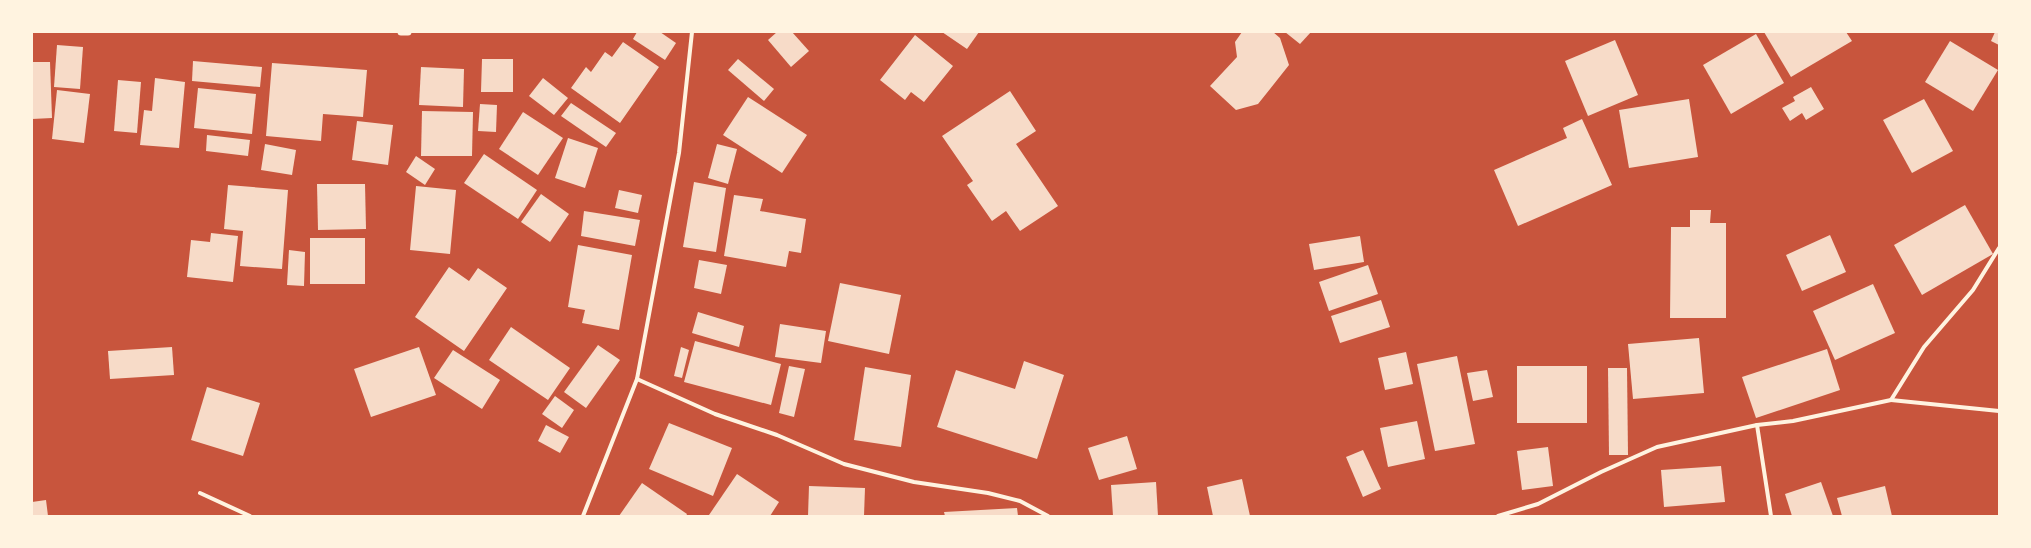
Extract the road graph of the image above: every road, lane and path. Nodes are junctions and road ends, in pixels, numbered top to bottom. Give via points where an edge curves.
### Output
1 (401, 32) edge
2 (408, 32) edge
3 (692, 32) edge
4 (1999, 248) edge
5 (637, 379) junction
6 (1891, 400) junction
7 (1999, 411) edge
8 (1757, 425) junction
9 (200, 493) dead end
10 (250, 516) edge
11 (583, 516) edge
12 (1048, 516) edge
13 (1498, 516) edge
14 (1771, 516) edge

1 - 2 street
3 - 5 street via 679,153
4 - 6 street via 1973,290 1924,347
5 - 11 street
5 - 12 street via 715,414 777,435 844,464 914,482 988,493 1014,500
6 - 7 street
6 - 8 street via 1792,421
8 - 13 street via 1657,447 1538,504
8 - 14 street
9 - 10 street

